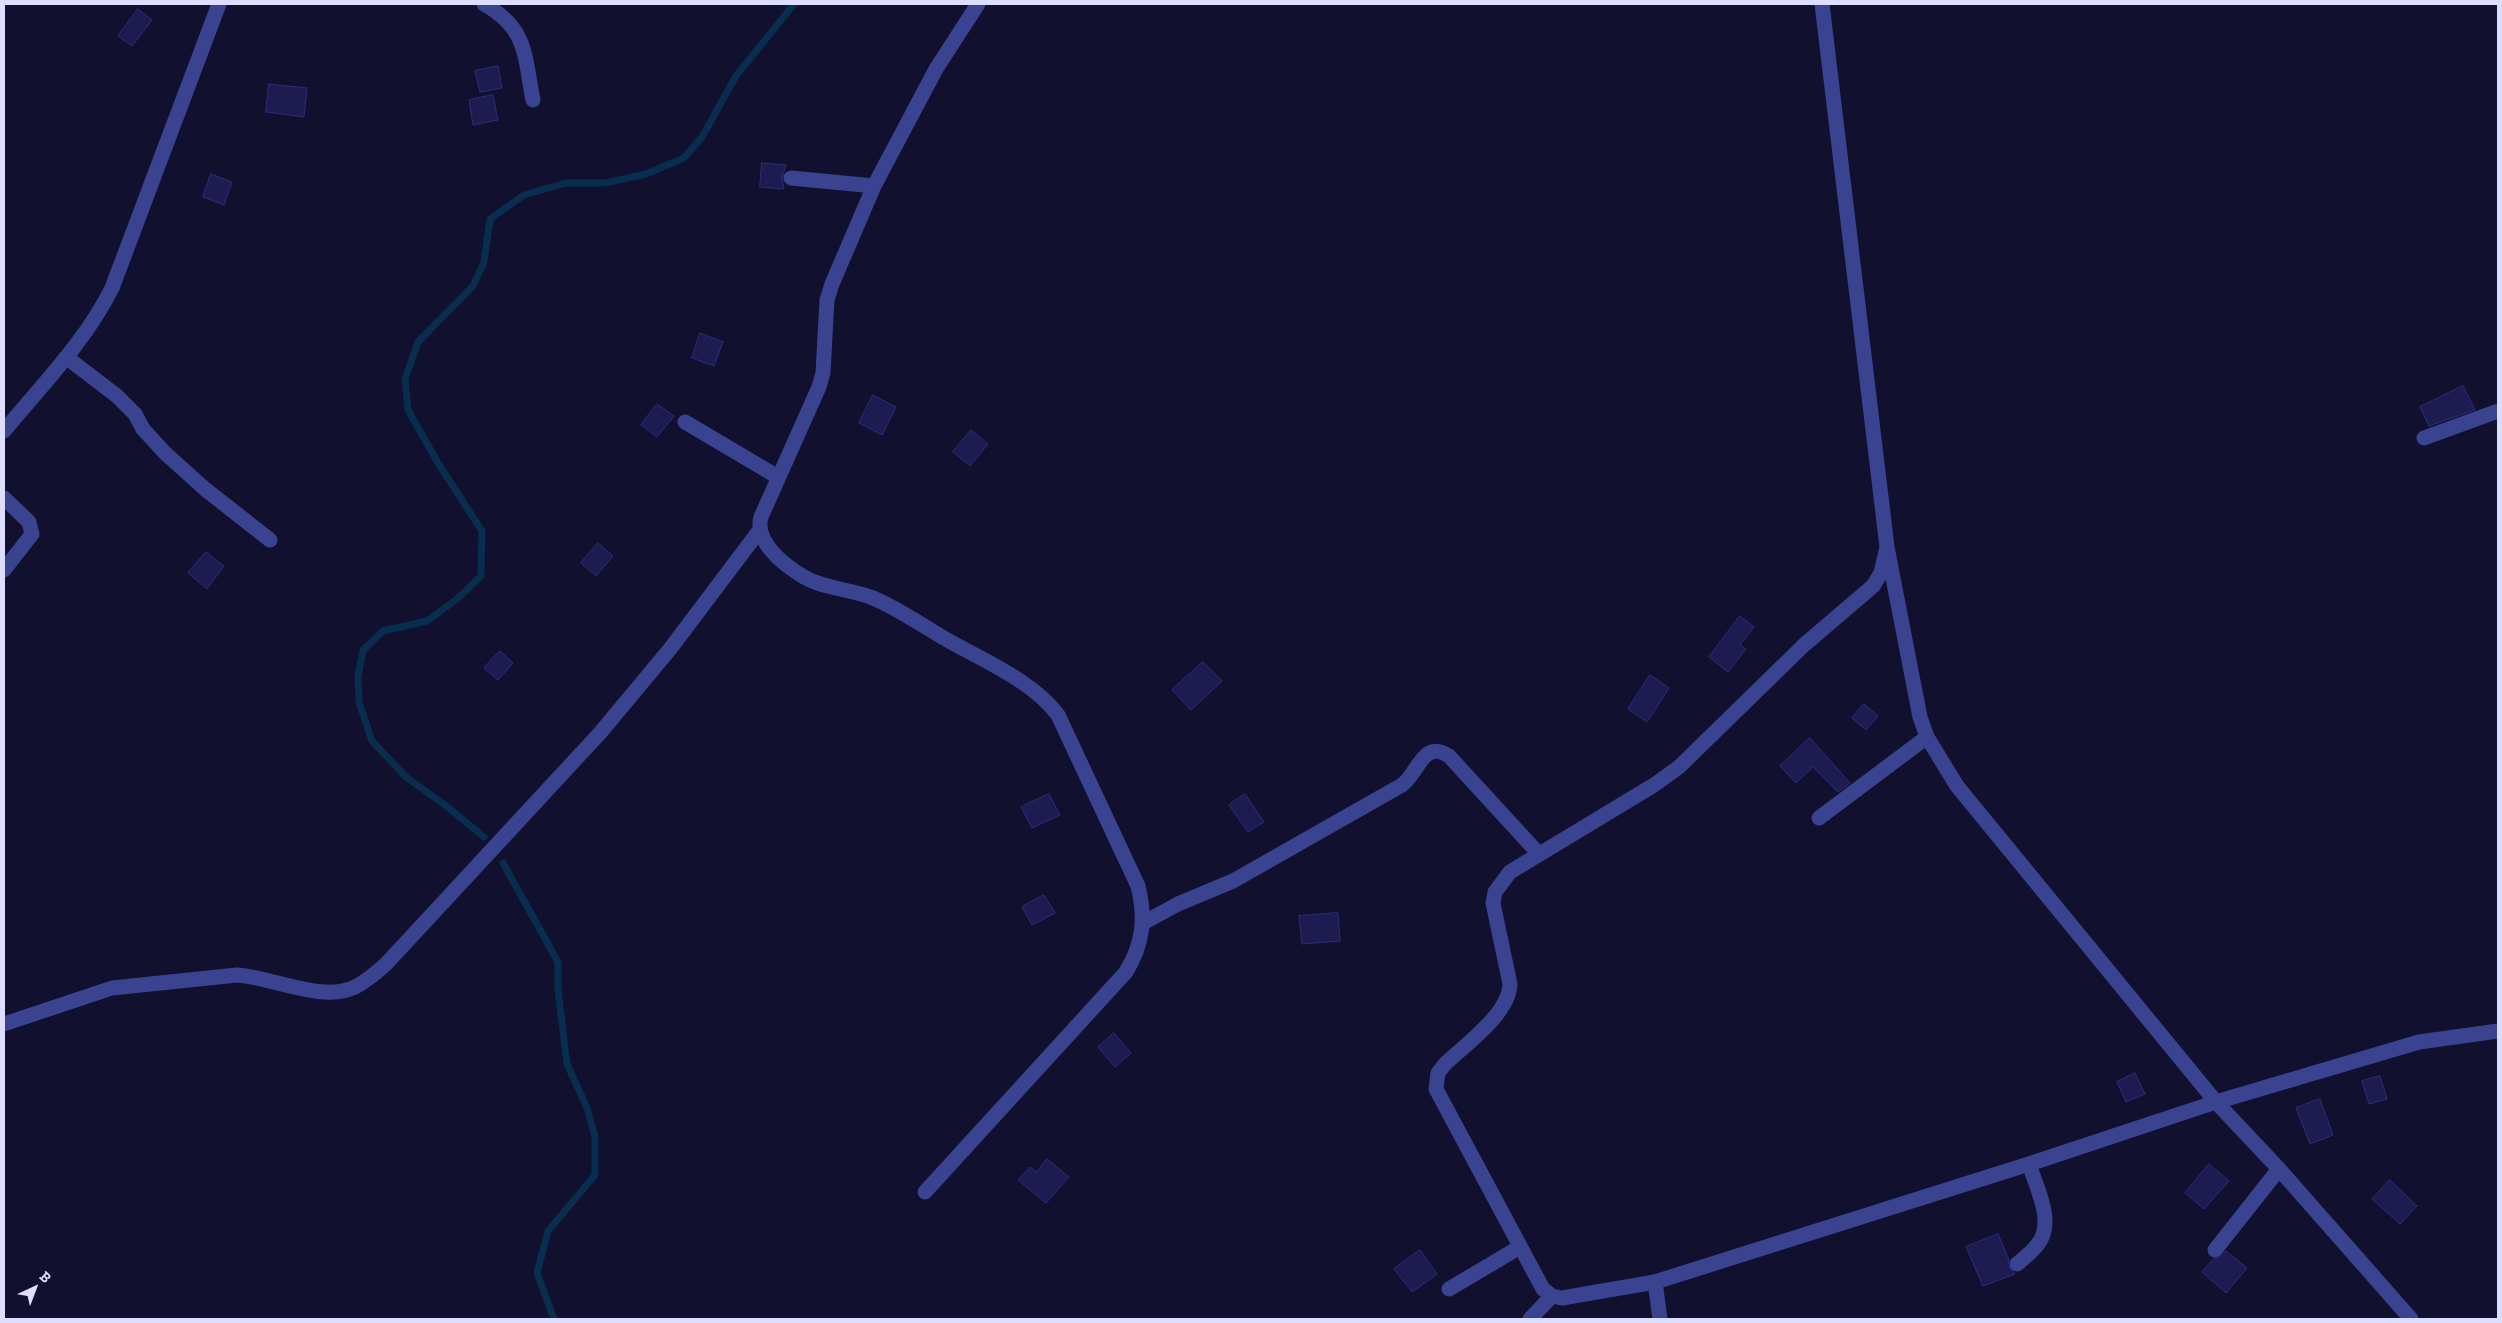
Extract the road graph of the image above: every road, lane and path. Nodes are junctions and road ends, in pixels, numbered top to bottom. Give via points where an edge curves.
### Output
1 (219, 4) edge
2 (484, 4) edge
3 (978, 4) edge
4 (1822, 4) edge
5 (533, 100) dead end
6 (791, 178) dead end
7 (874, 186) junction
8 (66, 357) junction
9 (2498, 411) edge
10 (685, 422) dead end
11 (4, 430) edge
12 (2424, 438) dead end
13 (778, 477) junction
14 (4, 498) edge
15 (759, 531) junction
16 (270, 540) dead end
17 (1888, 547) junction
18 (4, 570) edge
19 (1927, 737) junction
20 (1819, 818) dead end
21 (1538, 853) junction
22 (1143, 923) junction
23 (4, 1024) edge
24 (2498, 1032) edge
25 (2216, 1102) junction
26 (2029, 1164) junction
27 (2279, 1170) junction
28 (925, 1192) dead end
29 (1520, 1247) junction
30 (2215, 1250) dead end
31 (2017, 1264) dead end
32 (1655, 1282) junction
33 (1449, 1289) dead end
34 (1552, 1296) junction
35 (1530, 1319) edge
36 (1660, 1319) edge
37 (2411, 1319) edge

1 - 8 street via 112,288 90,328
2 - 5 street via 507,20 521,39
3 - 7 street via 936,69
4 - 17 street
6 - 7 street
7 - 13 street via 827,300 823,373 819,386
8 - 11 street
8 - 16 street via 117,396 165,453 198,483
9 - 12 street
10 - 13 street
13 - 15 street via 760,517
14 - 18 street via 29,522 32,534
15 - 22 street via 766,544 805,577 884,603 1026,685 1049,704 1058,715 1138,886
15 - 23 street via 670,649 593,741 393,957 367,980 336,992 318,992 237,975 112,988
17 - 19 street via 1920,717
17 - 21 street via 1882,573 1873,586 1804,645 1679,767
19 - 20 street
19 - 25 street via 1957,786
21 - 22 street via 1449,756 1441,751 1431,751 1402,785 1234,881 1178,904
21 - 29 street via 1510,872 1495,892 1493,903 1510,995 1499,1013 1444,1064 1436,1082 1436,1089
22 - 28 street via 1138,950 1126,972
24 - 25 street via 2419,1042
25 - 26 street
25 - 27 street
26 - 31 street via 2045,1228 2037,1246
26 - 32 street
27 - 30 street
27 - 37 street
29 - 33 street
29 - 34 street via 1543,1289
32 - 34 street via 1562,1298
32 - 36 street
34 - 35 street

